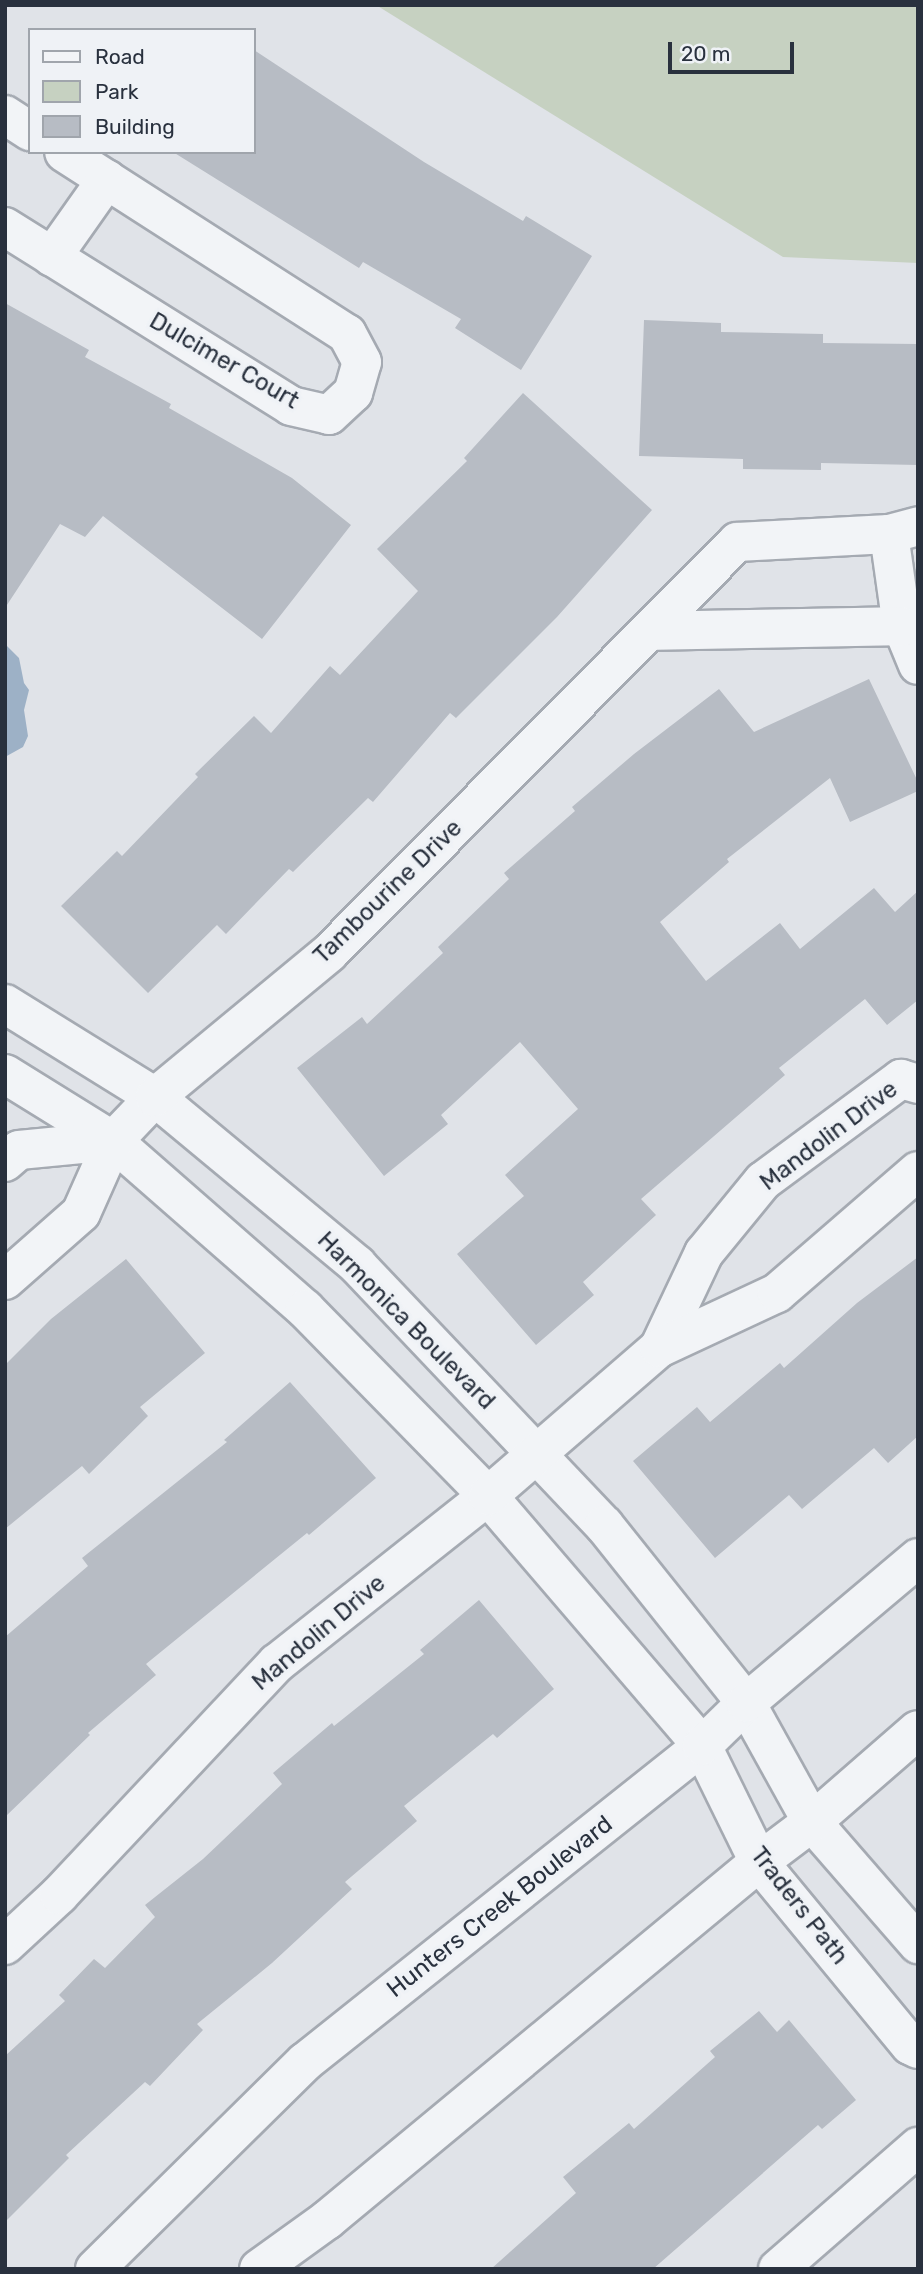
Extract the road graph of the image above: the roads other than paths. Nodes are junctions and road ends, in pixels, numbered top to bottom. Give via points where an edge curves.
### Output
1 (5, 115) edge
2 (28, 130) edge
3 (67, 154) edge
4 (107, 179) junction
5 (5, 228) edge
6 (52, 257) junction
7 (903, 530) edge
8 (902, 626) junction
9 (650, 631) junction
10 (918, 665) edge
11 (5, 1004) edge
12 (5, 1074) edge
13 (918, 1084) edge
14 (155, 1097) junction
15 (114, 1141) junction
16 (5, 1162) edge
17 (918, 1171) edge
18 (5, 1280) edge
19 (659, 1348) junction
20 (537, 1454) junction
21 (488, 1496) junction
22 (918, 1558) edge
23 (746, 1703) junction
24 (918, 1730) edge
25 (702, 1746) junction
26 (812, 1822) junction
27 (759, 1862) junction
28 (918, 1944) edge
29 (5, 1945) edge
30 (918, 2049) edge
31 (918, 2147) edge
32 (94, 2269) edge
33 (259, 2269) edge
34 (778, 2269) edge

1 - 2 street
3 - 4 street, Dulcimer Court
4 - 6 street
4 - 6 street, Dulcimer Court via 347,334 362,362 353,393 329,415 291,406
5 - 6 street, Dulcimer Court
7 - 8 street
7 - 9 street, Tambourine Drive via 737,542
8 - 9 street
8 - 10 street
9 - 14 street, Tambourine Drive via 329,953
11 - 14 street, Harmonica Boulevard
12 - 15 street
13 - 19 street, Mandolin Drive via 901,1079 764,1181 704,1253
14 - 15 street, Tambourine Drive
14 - 20 street, Harmonica Boulevard via 357,1265
15 - 16 street via 19,1150
15 - 18 street, Tambourine Drive via 81,1213
15 - 21 street via 305,1309
17 - 19 street, Mandolin Drive via 777,1293
19 - 20 street, Mandolin Drive
20 - 21 street, Mandolin Drive
20 - 23 street, Harmonica Boulevard via 604,1525
21 - 25 street
21 - 29 street, Mandolin Drive via 277,1662 59,1895
22 - 23 street, Hunters Creek Boulevard
23 - 25 street, Hunters Creek Boulevard
23 - 26 street
24 - 26 street
25 - 27 street, Traders Path
25 - 32 street, Hunters Creek Boulevard via 305,2062
26 - 27 street
26 - 28 street
27 - 30 street, Traders Path via 910,2045
27 - 33 street via 327,2220
31 - 34 street

